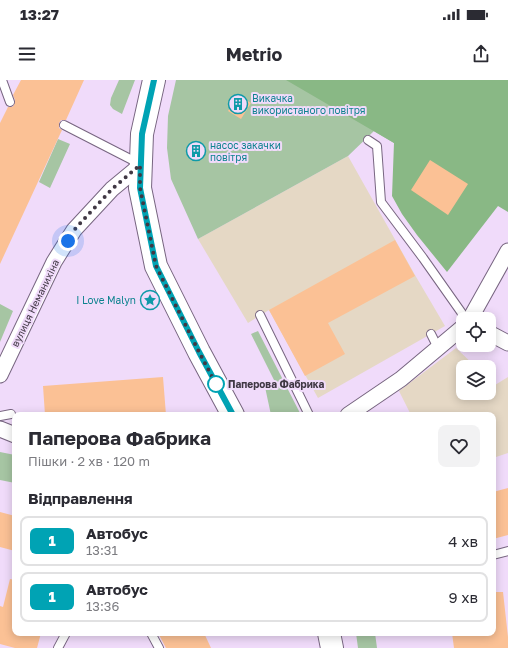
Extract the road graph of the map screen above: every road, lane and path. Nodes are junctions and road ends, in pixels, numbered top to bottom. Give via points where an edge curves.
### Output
1 (2, 80) edge
2 (154, 80) edge
3 (10, 102) dead end
4 (64, 125) dead end
5 (368, 140) dead end
6 (140, 165) junction
7 (508, 251) edge
8 (461, 312) edge
9 (474, 312) edge
10 (260, 315) dead end
11 (456, 333) edge
12 (431, 334) dead end
13 (496, 337) edge
14 (508, 343) edge
15 (438, 348) junction
16 (0, 375) edge
17 (231, 412) edge
18 (308, 412) edge
19 (352, 412) edge
20 (11, 414) dead end
21 (0, 416) edge
22 (0, 429) edge
23 (12, 434) edge
24 (508, 551) edge
25 (496, 553) edge
26 (64, 636) edge
27 (153, 636) edge
28 (329, 636) edge
29 (58, 648) edge
30 (159, 648) edge
31 (332, 648) edge

1 - 3 lane
2 - 6 main road via 142,134
4 - 6 lane
5 - 8 lane via 377,146 381,202
6 - 16 street, вулиця Неманихіна via 112,189 74,230 54,262
6 - 17 main road via 140,188 156,266
7 - 9 street
10 - 18 lane
11 - 15 street
12 - 15 lane
13 - 14 street
15 - 19 street via 401,379
20 - 21 lane
22 - 23 street
24 - 25 lane
26 - 29 lane
27 - 30 lane
28 - 31 main road

